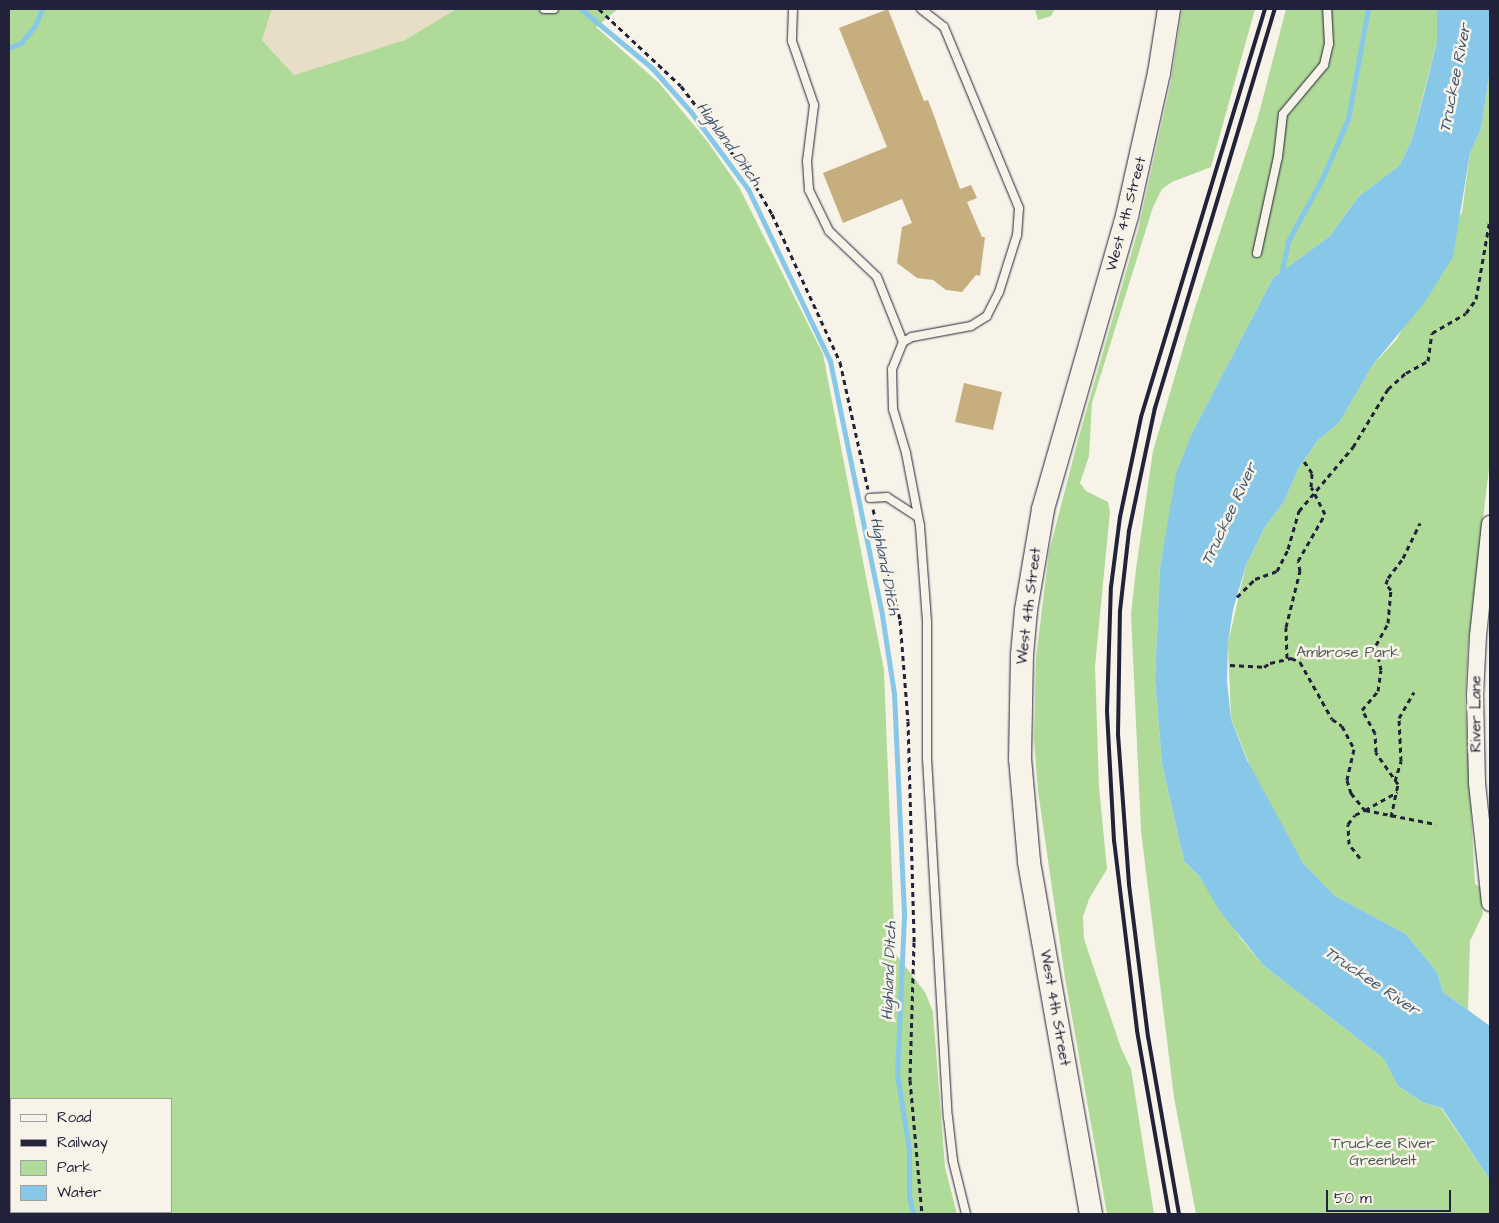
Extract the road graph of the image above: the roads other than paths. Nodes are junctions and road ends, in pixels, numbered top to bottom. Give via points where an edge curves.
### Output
1 (544, 9) edge
2 (554, 9) edge
3 (793, 9) edge
4 (921, 9) edge
5 (1169, 9) edge
6 (1327, 9) edge
7 (1258, 253) dead end
8 (903, 342) junction
9 (870, 498) road end
10 (918, 517) junction
11 (1490, 524) edge
12 (1483, 683) edge
13 (1490, 903) edge
14 (966, 1214) edge
15 (1091, 1214) edge

1 - 2 lane
3 - 8 lane via 792,41 814,105 807,160 809,190 829,231 877,277
4 - 8 lane via 936,18 949,38 1018,208 1018,225 999,292 987,316 971,326 923,333
5 - 15 main road, West 4th Street via 1159,73 1127,216 1043,509 1022,655 1020,759 1029,861
6 - 7 lane via 1329,44 1324,65 1283,114 1278,157
8 - 10 lane via 892,369 893,409 906,453
9 - 10 lane via 887,497
10 - 14 lane via 926,622 927,758 948,1117 953,1161
11 - 12 street, River Lane via 1478,636
12 - 13 street, River Lane via 1477,783

